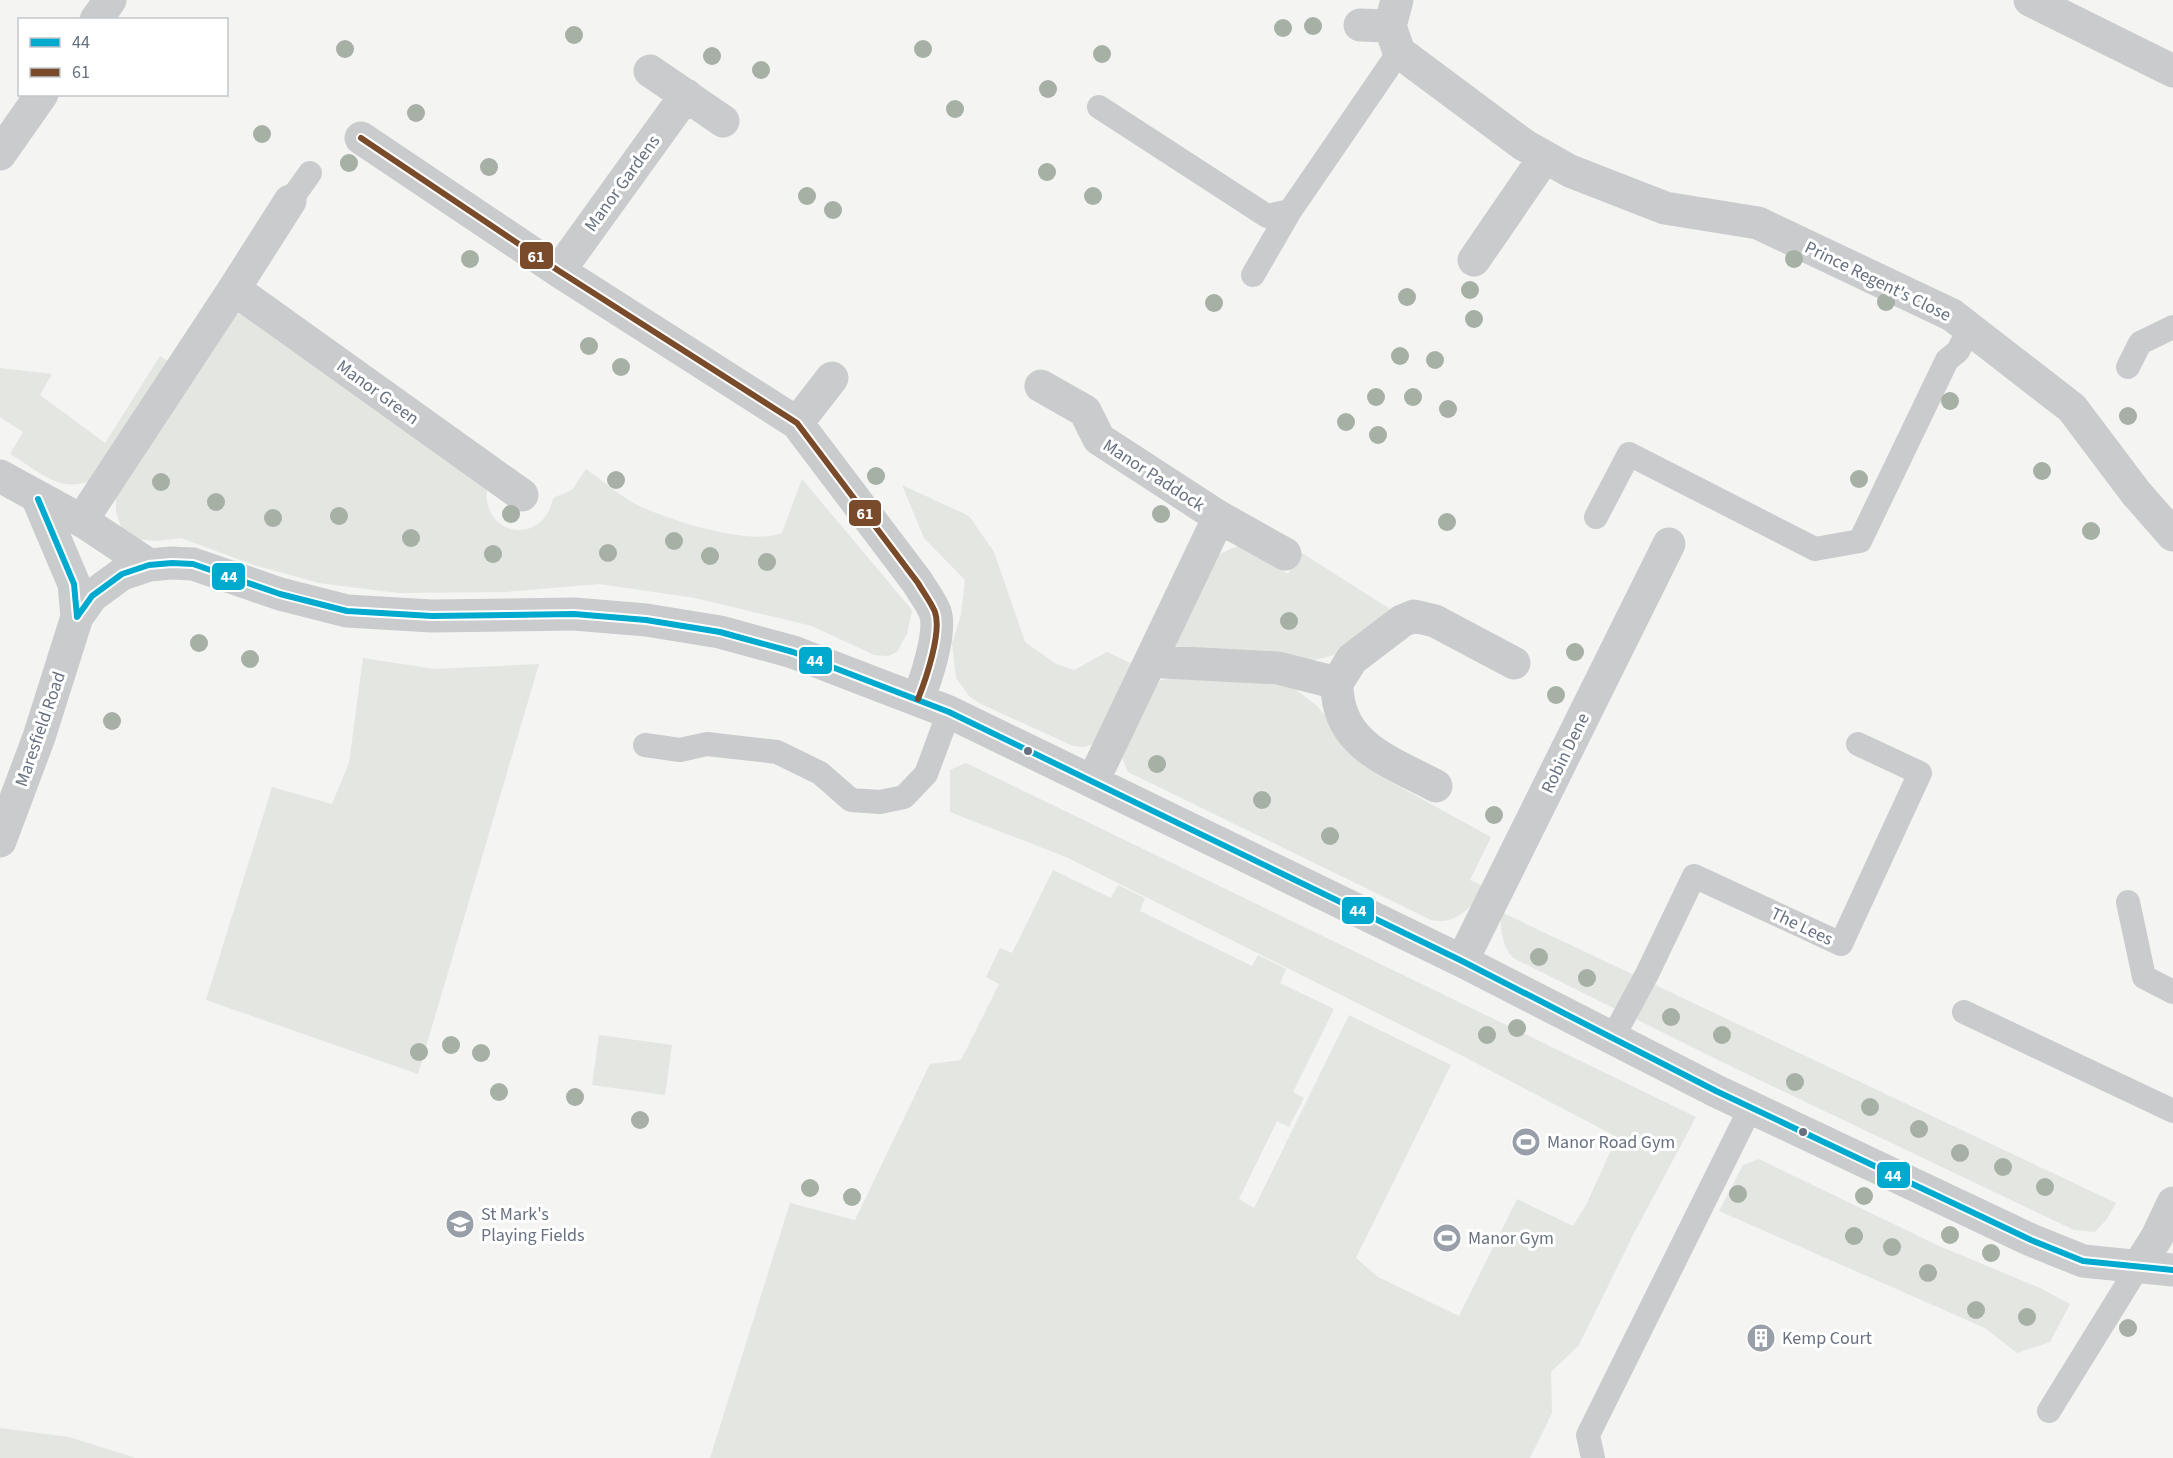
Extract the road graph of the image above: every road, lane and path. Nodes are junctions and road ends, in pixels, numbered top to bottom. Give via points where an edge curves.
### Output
1 (110, 0) edge
2 (2030, 0) edge
3 (97, 18) edge
4 (1387, 26) edge
5 (650, 70) dead end
6 (2173, 71) edge
7 (686, 95) junction
8 (41, 96) edge
9 (1099, 107) dead end
10 (723, 121) dead end
11 (362, 138) dead end
12 (0, 154) edge
13 (1544, 158) junction
14 (310, 173) dead end
15 (290, 201) joint
16 (1290, 211) junction
17 (1474, 260) dead end
18 (559, 272) junction
19 (1252, 275) dead end
20 (234, 289) junction
21 (2173, 327) edge
22 (1969, 329) junction
23 (2128, 367) dead end
24 (832, 378) dead end
25 (1041, 386) dead end
26 (796, 423) junction
27 (0, 476) edge
28 (522, 495) dead end
29 (39, 499) junction
30 (1219, 517) junction
31 (1596, 517) dead end
32 (84, 522) junction
33 (2173, 535) edge
34 (1669, 544) dead end
35 (1286, 554) dead end
36 (149, 565) junction
37 (77, 616) junction
38 (1154, 657) junction
39 (1514, 663) dead end
40 (1337, 683) junction
41 (918, 699) junction
42 (950, 712) junction
43 (1858, 744) dead end
44 (645, 745) dead end
45 (1093, 781) junction
46 (1436, 786) dead end
47 (0, 841) edge
48 (2128, 903) dead end
49 (1462, 961) junction
50 (2173, 992) edge
51 (1964, 1012) dead end
52 (1613, 1037) junction
53 (1751, 1107) junction
54 (2173, 1111) edge
55 (2173, 1203) edge
56 (2138, 1267) junction
57 (2173, 1270) edge
58 (2049, 1411) dead end
59 (1593, 1458) edge

1 - 3 street
2 - 6 street
4 - 13 street, Prince Regent's Close
4 - 16 lane
5 - 7 street
7 - 10 street
7 - 18 street, Manor Gardens
8 - 12 street
9 - 16 lane via 1268,216
11 - 18 street
13 - 17 street
13 - 22 street, Prince Regent's Close via 1588,180 1665,208 1758,223 1952,315
14 - 15 lane
15 - 20 street
16 - 19 lane
18 - 26 street
20 - 28 street, Manor Green
20 - 32 street
21 - 23 lane via 2140,343
22 - 31 lane via 1958,351 1947,360 1860,541 1815,549 1629,454
22 - 33 street, Prince Regent's Close via 2073,408 2136,493
24 - 26 street
25 - 30 street, Manor Paddock via 1085,411 1099,439
26 - 41 street via 918,584 934,612 937,623 928,673
27 - 29 street
29 - 32 street
29 - 37 street via 74,584
30 - 35 street, Manor Paddock
30 - 38 street, Manor Paddock
32 - 36 street
34 - 49 street, Robin Dene
36 - 37 street via 122,574 106,585
36 - 41 street via 193,564 280,594 347,611 432,616 574,614 710,631 793,652
37 - 47 street, Maresfield Road via 39,737
38 - 40 street via 1164,662 1278,668
38 - 45 street, Manor Paddock
39 - 40 street via 1435,621 1414,616 1352,659
40 - 46 street via 1339,708 1348,729 1380,756
41 - 42 street
42 - 44 lane via 926,774 904,797 880,802 851,800 820,772 777,752 707,744 680,750
42 - 45 street
43 - 52 lane, The Lees via 1920,773 1841,944 1694,876
45 - 49 street
48 - 50 lane via 2144,977
49 - 52 street
51 - 54 lane
52 - 53 street
53 - 56 street via 2031,1240 2083,1261
53 - 59 lane via 1588,1435
55 - 56 street
56 - 57 street
56 - 58 lane

